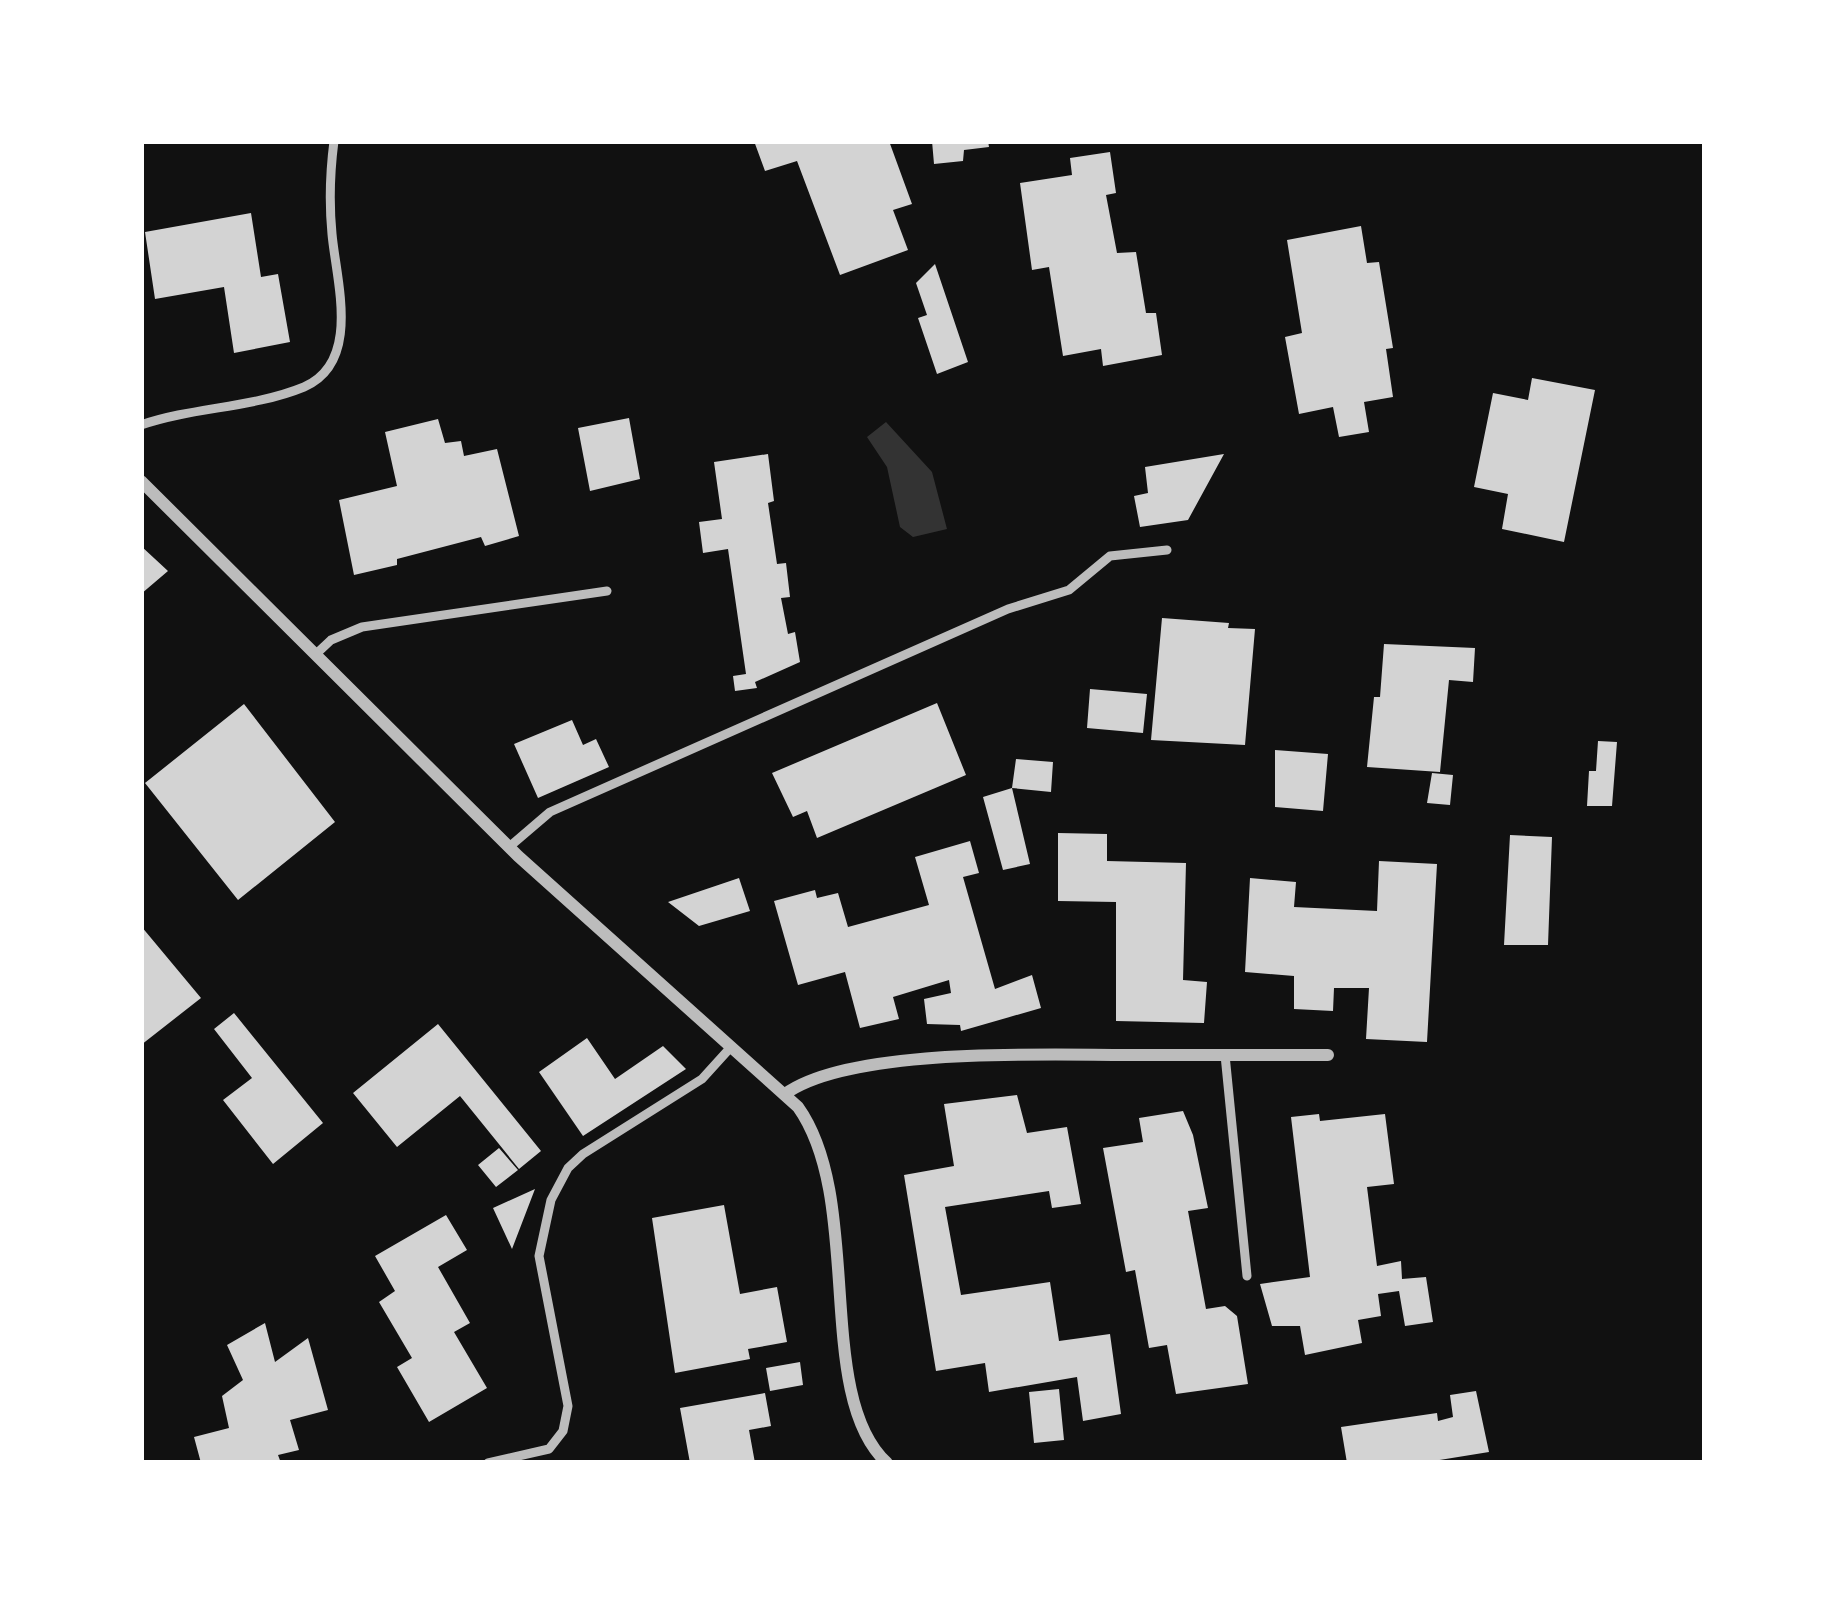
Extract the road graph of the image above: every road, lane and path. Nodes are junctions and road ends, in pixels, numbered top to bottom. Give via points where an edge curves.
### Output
1 (334, 141) edge
2 (141, 425) edge
3 (141, 481) edge
4 (1167, 550) dead end
5 (607, 591) dead end
6 (315, 656) junction
7 (509, 847) junction
8 (731, 1047) junction
9 (1225, 1055) junction
10 (1328, 1055) dead end
11 (785, 1094) junction
12 (1246, 1276) dead end
13 (488, 1463) edge
14 (887, 1463) edge

1 - 2 lane via 341,308 327,370 301,388
3 - 6 street
4 - 7 lane via 1109,556 1060,595 1008,609 550,812
5 - 6 lane via 362,627
6 - 7 street
7 - 8 street
8 - 11 street
8 - 13 lane via 702,1079 583,1154 559,1183 538,1256 566,1383 566,1422 549,1449
9 - 10 street
9 - 11 street via 880,1062 802,1081
9 - 12 lane
11 - 14 street via 816,1137 835,1227 853,1396 860,1426

